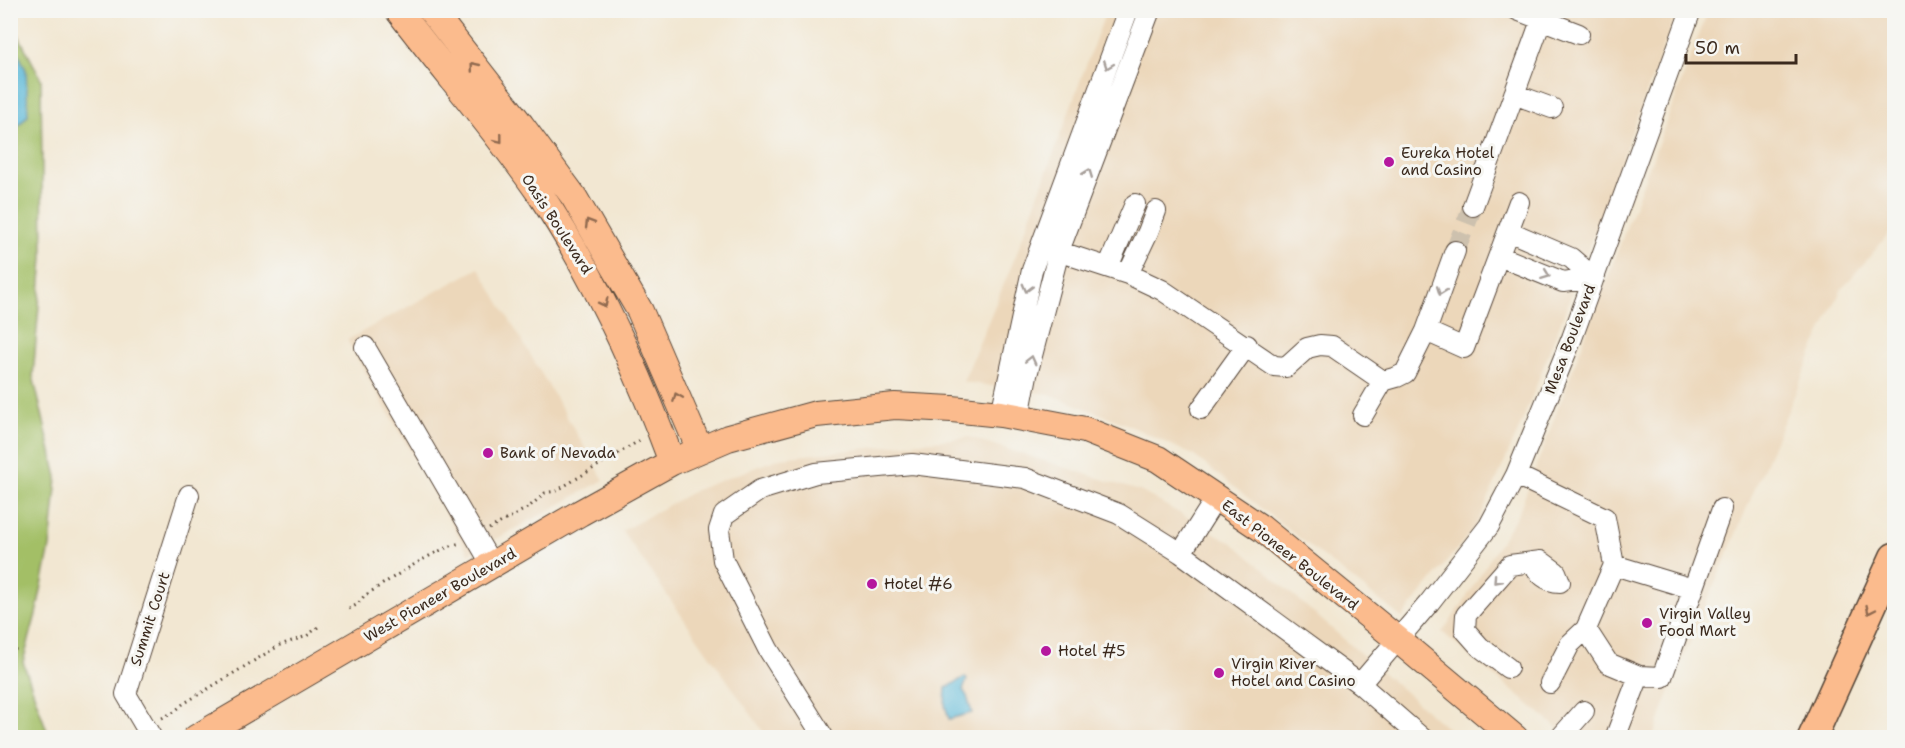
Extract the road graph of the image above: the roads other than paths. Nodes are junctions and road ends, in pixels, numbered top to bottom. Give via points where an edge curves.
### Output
1 (398, 10) edge
2 (431, 10) edge
3 (1128, 10) edge
4 (1149, 10) edge
5 (1517, 10) edge
6 (1691, 10) edge
7 (1543, 15) edge
8 (1579, 34) dead end
9 (1514, 94) junction
10 (1552, 108) dead end
11 (1519, 202) dead end
12 (1135, 204) dead end
13 (1473, 206) tunnel mouth
14 (1156, 211) dead end
15 (1127, 224) junction
16 (1508, 231) junction
17 (1149, 232) junction
18 (1050, 248) junction
19 (1455, 251) tunnel mouth
20 (1499, 256) junction
21 (1108, 267) junction
22 (1128, 274) junction
23 (1594, 278) junction
24 (1426, 331) junction
25 (1246, 345) junction
26 (365, 348) dead end
27 (1383, 381) junction
28 (1201, 409) dead end
29 (1363, 415) dead end
30 (1010, 416) junction
31 (686, 456) junction
32 (1516, 475) junction
33 (189, 495) dead end
34 (1216, 498) junction
35 (1722, 509) dead end
36 (1181, 553) junction
37 (1894, 556) edge
38 (492, 565) junction
39 (1614, 565) junction
40 (1560, 582) dead end
41 (1694, 589) junction
42 (1586, 629) junction
43 (1398, 639) junction
44 (1508, 668) dead end
45 (1639, 676) junction
46 (1550, 683) dead end
47 (1360, 684) junction
48 (1584, 711) dead end
49 (1397, 715) junction
50 (1617, 733) dead end
51 (152, 738) edge
52 (196, 738) edge
53 (824, 738) edge
54 (1400, 738) edge
55 (1422, 738) edge
56 (1515, 738) edge
57 (1560, 738) edge
58 (1812, 738) edge

1 -> 31 main road, Oasis Boulevard via 527,177 566,235
31 -> 2 main road, Oasis Boulevard via 640,311 574,197
3 -> 18 street
18 -> 4 street
5 - 7 street
6 - 23 street, Mesa Boulevard
7 - 8 street
7 - 9 street
9 - 10 street
9 - 13 street
11 - 16 street
12 - 15 street
14 - 17 street
15 - 17 street
15 - 21 street
16 - 20 street
16 - 23 street via 1572,258
17 - 22 street
18 - 21 street
18 - 30 street via 1027,375
19 -> 24 street
20 -> 23 street via 1563,282
20 - 24 street via 1464,348
21 - 22 street
22 - 25 street via 1162,290
23 - 32 street, Mesa Boulevard
24 - 27 street via 1405,373
25 - 27 street via 1274,366 1286,367 1307,348 1332,346
25 - 28 street
26 - 38 street
27 - 29 street
30 - 31 main road, East Pioneer Boulevard via 896,406 816,414 728,438
30 - 34 main road, East Pioneer Boulevard via 1085,430 1158,459
31 - 38 main road, West Pioneer Boulevard
32 - 39 street via 1605,518
32 - 43 street, Mesa Boulevard via 1489,526
33 - 51 street, Summit Court via 126,694
34 - 36 street
34 - 43 main road, East Pioneer Boulevard via 1260,528
35 - 41 street
36 - 47 street
36 - 53 street via 1119,514 1025,478 912,464 816,473 760,490 724,515 719,530 723,560 768,649
37 -> 58 highway
38 - 52 main road, West Pioneer Boulevard
39 - 41 street
39 - 42 street
40 -> 44 street via 1550,582 1532,562 1510,565 1466,615 1465,630
41 - 45 street via 1662,677
42 - 45 street via 1608,663
42 - 46 street via 1570,644
43 - 47 street, Mesa Boulevard
43 - 56 main road, East Pioneer Boulevard
45 - 50 street
47 - 49 street
48 - 57 street
49 - 54 street
49 - 55 street

